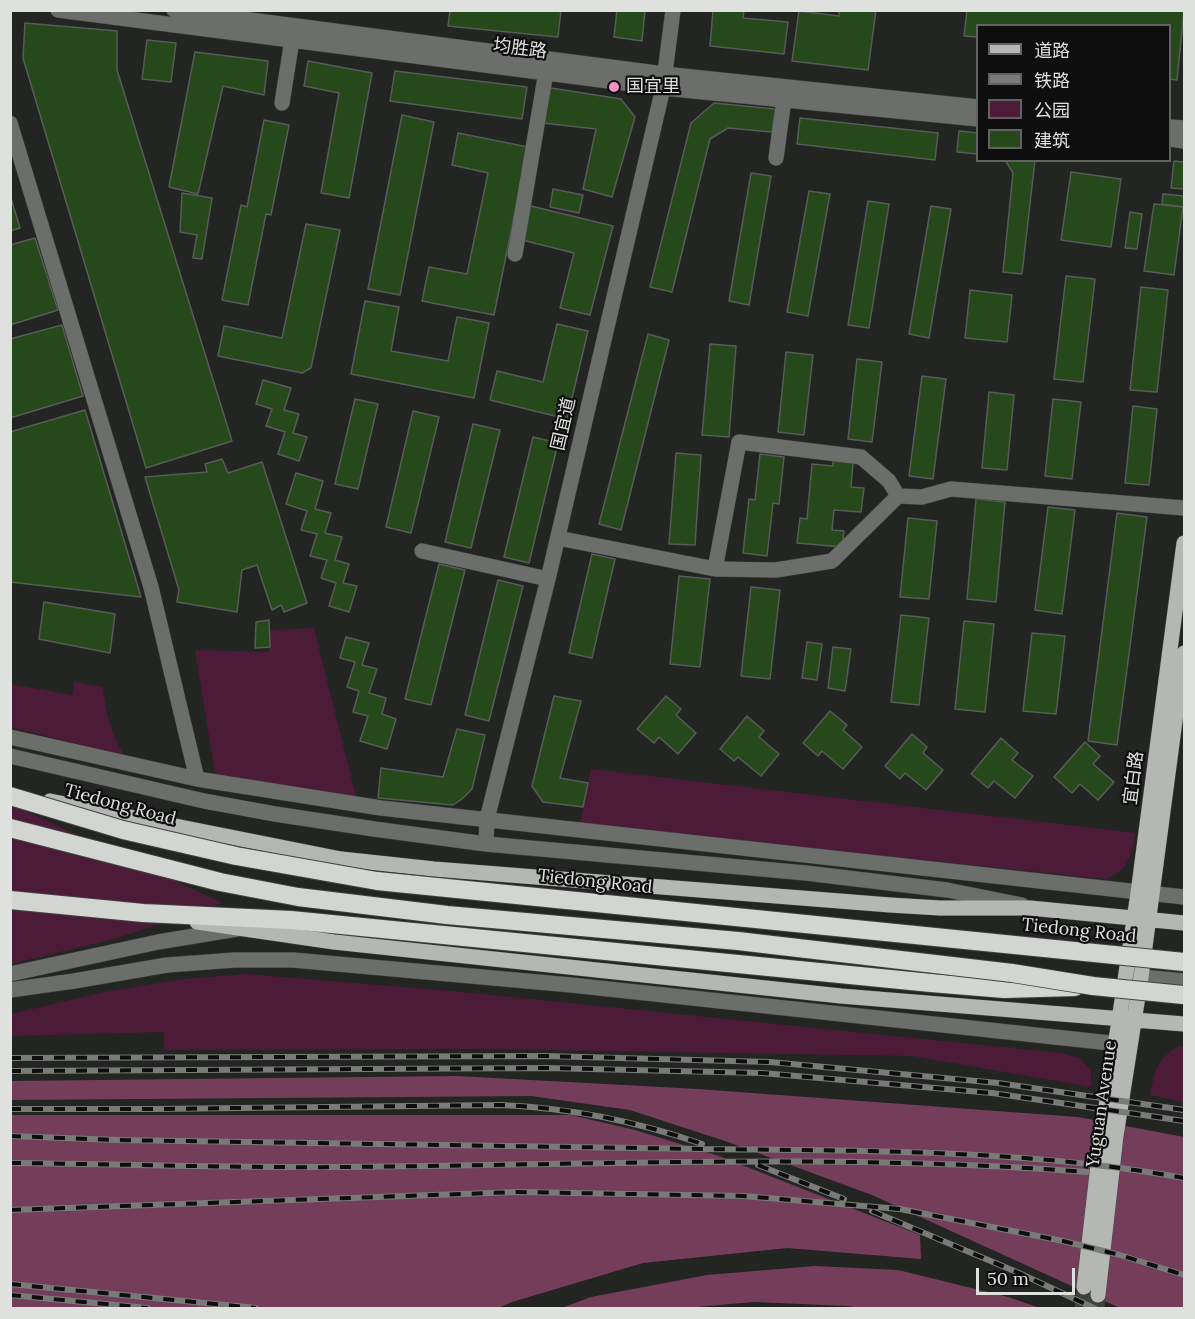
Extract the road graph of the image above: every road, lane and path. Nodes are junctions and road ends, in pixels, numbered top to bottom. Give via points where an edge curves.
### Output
1 (58, 10) edge
2 (174, 10) edge
3 (673, 10) edge
4 (119, 14) edge
5 (136, 15) edge
6 (269, 23) edge
7 (292, 40) junction
8 (546, 72) junction
9 (663, 81) junction
10 (784, 99) junction
11 (282, 103) dead end
12 (976, 107) edge
13 (976, 119) edge
14 (10, 123) edge
15 (776, 158) dead end
16 (515, 254) dead end
17 (898, 496) junction
18 (1185, 508) edge
19 (558, 538) junction
20 (1185, 543) edge
21 (422, 551) dead end
22 (716, 569) junction
23 (548, 579) junction
24 (1185, 653) edge
25 (10, 737) edge
26 (10, 756) edge
27 (196, 779) junction
28 (10, 795) edge
29 (487, 819) junction
30 (10, 828) edge
31 (486, 844) junction
32 (1145, 894) junction
33 (1185, 897) edge
34 (10, 900) edge
35 (1030, 908) junction
36 (143, 913) junction
37 (1142, 918) junction
38 (291, 920) junction
39 (1185, 923) edge
40 (238, 929) junction
41 (1185, 962) edge
42 (10, 974) edge
43 (1141, 977) junction
44 (1185, 981) edge
45 (1093, 986) junction
46 (10, 990) edge
47 (1185, 995) edge
48 (1127, 1020) junction
49 (1185, 1024) edge
50 (1122, 1044) junction
51 (1084, 1287) tunnel mouth
52 (1098, 1295) tunnel mouth

1 - 4 street, 均胜路
2 - 6 street, 均胜路
3 - 9 street, 国宜道
4 - 5 street, 均胜路
5 - 6 street, 均胜路
6 - 7 street, 均胜路
6 - 9 street, 均胜路
7 - 8 street, 均胜路
7 - 11 street
8 - 9 street, 均胜路
8 - 16 street
9 - 10 street, 均胜路
9 - 12 street, 均胜路
9 - 19 street, 国宜道
10 - 13 street, 均胜路
10 - 15 street
14 - 27 street via 151,587
17 - 18 street via 922,497 951,489
17 - 22 street via 832,561 776,570
17 - 22 street via 889,481 861,457 739,442
19 - 22 street
19 - 23 street, 国宜道
20 - 32 main road, 宜白路
21 - 23 street
23 - 29 street, 国宜道
24 - 32 main road
25 - 27 street
26 - 31 street, Tiedong Road via 204,801
27 - 29 street via 381,808
28 - 35 main road, bridge via 341,859 890,905
28 - 41 highway, Tiedong Road, bridge via 123,830 225,854 377,881
29 - 31 street, 国宜道
29 - 32 street
30 - 45 highway, bridge via 220,882 298,897 447,915 749,942
31 - 35 street, Tiedong Road via 806,873 948,890
32 - 33 street
32 - 37 main road
34 - 36 highway
35 - 37 main road, Tiedong Road
36 - 38 highway
36 - 40 main road
37 - 39 main road, Tiedong Road
37 - 43 main road, Yuguan Avenue
37 - 48 main road
38 - 40 street
38 - 45 highway, bridge via 931,983 1004,989
40 - 42 street
40 - 48 main road via 841,996
43 - 44 street
43 - 48 main road, Yuguan Avenue
45 - 47 highway, bridge
46 - 50 street via 167,964 293,960 583,986
48 - 49 main road
48 - 50 main road, Yuguan Avenue
50 - 51 main road via 1100,1148
50 - 52 main road, Yuguan Avenue

